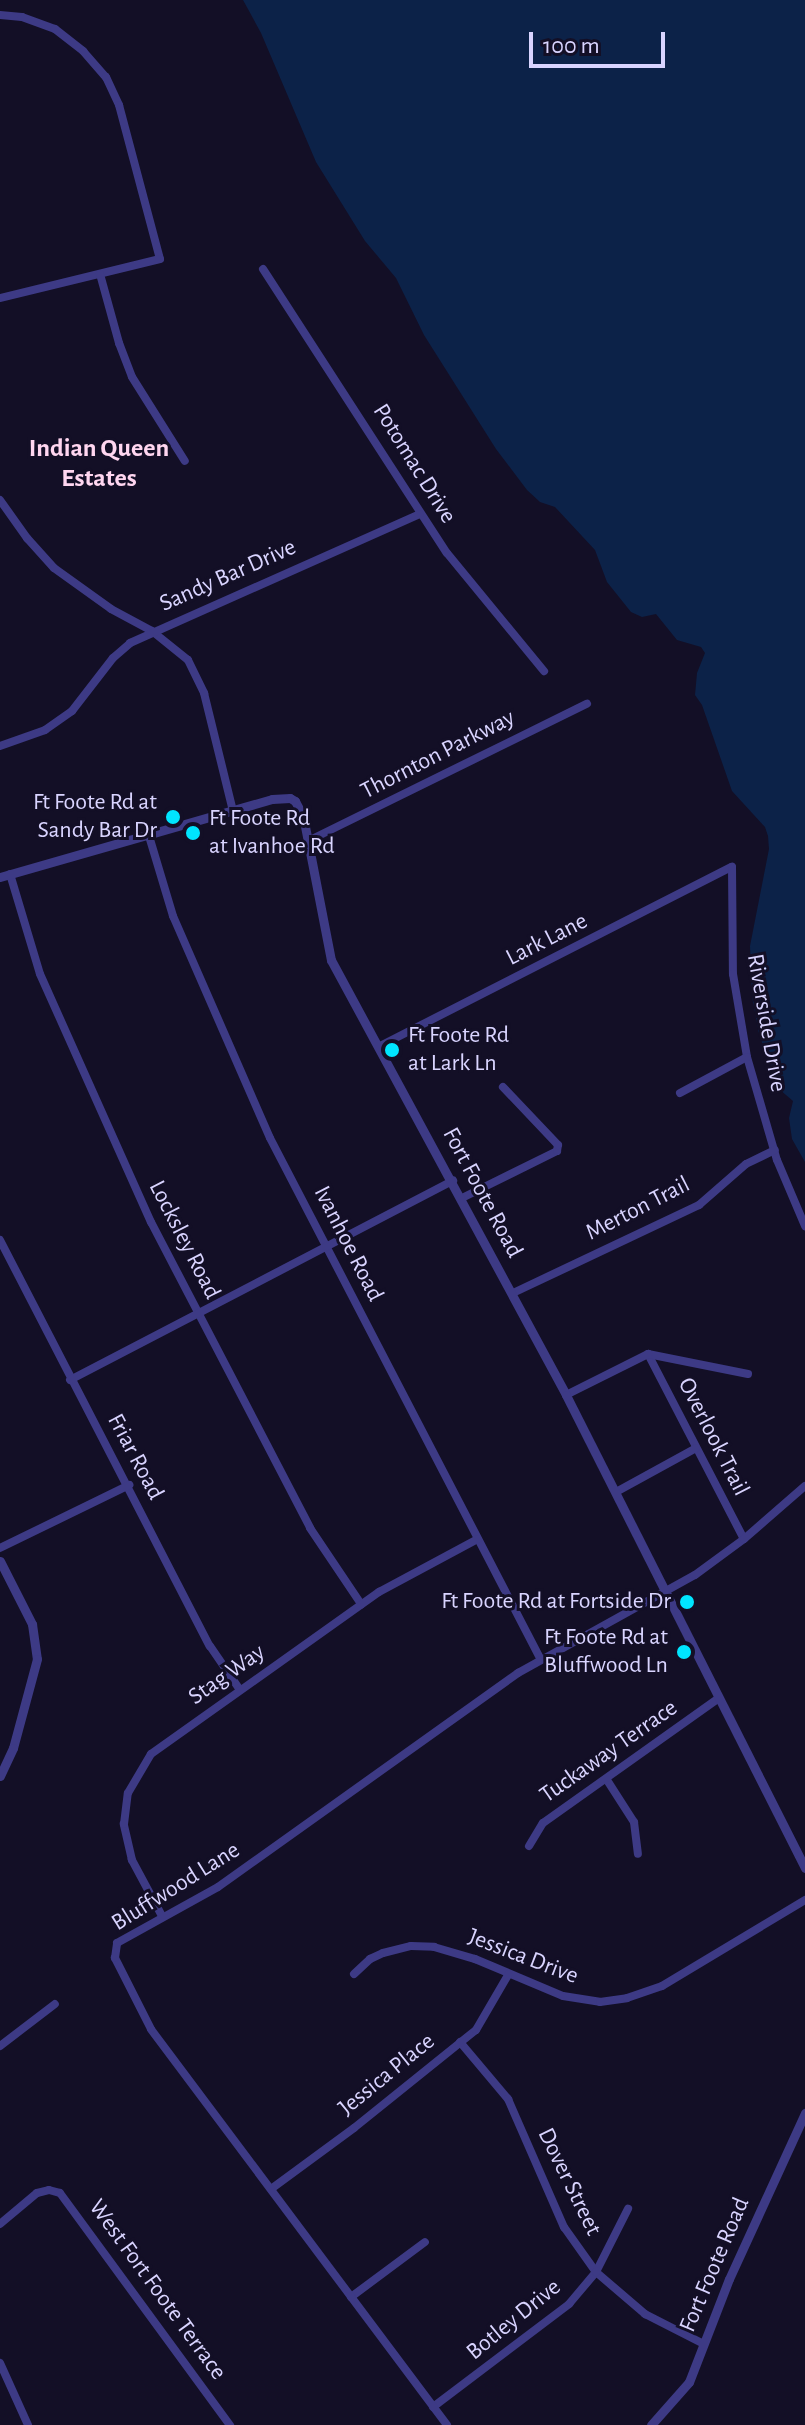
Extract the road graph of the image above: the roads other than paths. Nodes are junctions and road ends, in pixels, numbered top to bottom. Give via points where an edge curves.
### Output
1 (0, 15) edge
2 (263, 269) dead end
3 (100, 274) junction
4 (0, 298) edge
5 (185, 461) dead end
6 (0, 500) edge
7 (420, 514) junction
8 (152, 631) junction
9 (544, 671) dead end
10 (587, 704) dead end
11 (0, 746) edge
12 (233, 811) junction
13 (149, 836) junction
14 (308, 841) junction
15 (732, 867) joint
16 (5, 876) edge
17 (380, 1046) junction
18 (747, 1057) junction
19 (503, 1087) dead end
20 (680, 1093) dead end
21 (775, 1150) junction
22 (453, 1181) junction
23 (462, 1198) junction
24 (805, 1226) edge
25 (0, 1240) edge
26 (326, 1246) junction
27 (513, 1293) junction
28 (198, 1313) junction
29 (648, 1354) junction
30 (748, 1374) dead end
31 (70, 1380) junction
32 (566, 1395) junction
33 (696, 1448) junction
34 (129, 1485) junction
35 (805, 1486) edge
36 (616, 1492) junction
37 (478, 1539) junction
38 (744, 1539) junction
39 (0, 1548) edge
40 (0, 1561) edge
41 (666, 1593) junction
42 (361, 1604) junction
43 (540, 1658) junction
44 (240, 1690) junction
45 (719, 1698) junction
46 (0, 1776) edge
47 (607, 1780) junction
48 (529, 1846) dead end
49 (638, 1854) dead end
50 (805, 1868) edge
51 (805, 1900) edge
52 (162, 1916) junction
53 (354, 1974) dead end
54 (508, 1975) junction
55 (55, 2004) dead end
56 (460, 2042) junction
57 (0, 2046) edge
58 (805, 2113) edge
59 (271, 2189) junction
60 (628, 2209) dead end
61 (3, 2222) edge
62 (425, 2242) dead end
63 (596, 2272) junction
64 (351, 2297) junction
65 (704, 2344) junction
66 (0, 2363) edge
67 (433, 2407) junction
68 (28, 2425) edge
69 (230, 2425) edge
70 (447, 2425) edge
71 (651, 2425) edge

1 - 3 street via 55,29 83,51 106,77 123,116 160,259
2 - 7 street, Potomac Drive
3 - 4 street
3 - 5 street via 132,377
6 - 8 street via 54,568
7 - 8 street, Sandy Bar Drive
7 - 9 street, Potomac Drive
8 - 11 street via 113,658 57,723
8 - 12 street, Sandy Bar Drive via 180,651 200,680
10 - 14 street, Thornton Parkway
12 - 13 street, Fort Foote Road
12 - 14 street, Fort Foote Road via 290,798 299,807
13 - 16 street, Fort Foote Road
13 - 26 street, Ivanhoe Road via 173,916 270,1138
14 - 17 street, Fort Foote Road via 326,944
15 - 17 street, Lark Lane
15 - 18 street, Riverside Drive via 733,974
16 - 28 street, Locksley Road via 40,974 139,1197
17 - 22 street, Fort Foote Road
18 - 20 street
18 - 21 street, Riverside Drive
19 - 23 street via 558,1145 557,1151
21 - 24 street, Riverside Drive
21 - 27 street, Merton Trail via 746,1164 699,1205
22 - 23 street, Fort Foote Road
22 - 26 street
23 - 27 street, Fort Foote Road
25 - 31 street, Friar Road
26 - 28 street
26 - 37 street, Ivanhoe Road
27 - 32 street, Fort Foote Road
28 - 31 street
28 - 42 street, Locksley Road via 310,1528
29 - 30 street
29 - 32 street
29 - 33 street, Overlook Trail
31 - 34 street, Friar Road
32 - 36 street, Fort Foote Road
33 - 36 street
33 - 38 street, Overlook Trail
34 - 39 street
34 - 44 street, Friar Road via 210,1646
35 - 38 street, Bluffwood Lane
36 - 41 street, Fort Foote Road
37 - 42 street, Stag Way
37 - 43 street, Ivanhoe Road
38 - 41 street, Bluffwood Lane
40 - 46 street via 32,1624 37,1659
41 - 43 street, Bluffwood Lane
41 - 45 street, Fort Foote Road
42 - 44 street, Stag Way
43 - 52 street, Bluffwood Lane via 218,1887
44 - 52 street, Stag Way via 151,1754 128,1793 127,1842
45 - 47 street, Tuckaway Terrace
45 - 50 street, Fort Foote Road
47 - 48 street, Tuckaway Terrace via 543,1823
47 - 49 street via 634,1822
51 - 54 street, Jessica Drive via 662,1986 627,1998 576,1999
52 - 59 street, Bluffwood Lane via 117,1943 117,1965 151,2029
53 - 54 street, Jessica Drive via 370,1959 411,1946 457,1953
54 - 56 street, Jessica Place via 484,2018
55 - 57 street
56 - 59 street, Jessica Place
56 - 63 street, Dover Street via 508,2099 564,2227
58 - 65 street, Fort Foote Road
59 - 64 street, Bluffwood Lane
60 - 63 street, Botley Drive
61 - 69 street, West Fort Foote Terrace via 37,2193 54,2191 64,2197
62 - 64 street
63 - 65 street, Dover Street via 645,2314
63 - 67 street, Botley Drive via 552,2320
64 - 67 street, Bluffwood Lane
65 - 71 street, Fort Foote Road via 689,2382
66 - 68 street
67 - 70 street, Bluffwood Lane

